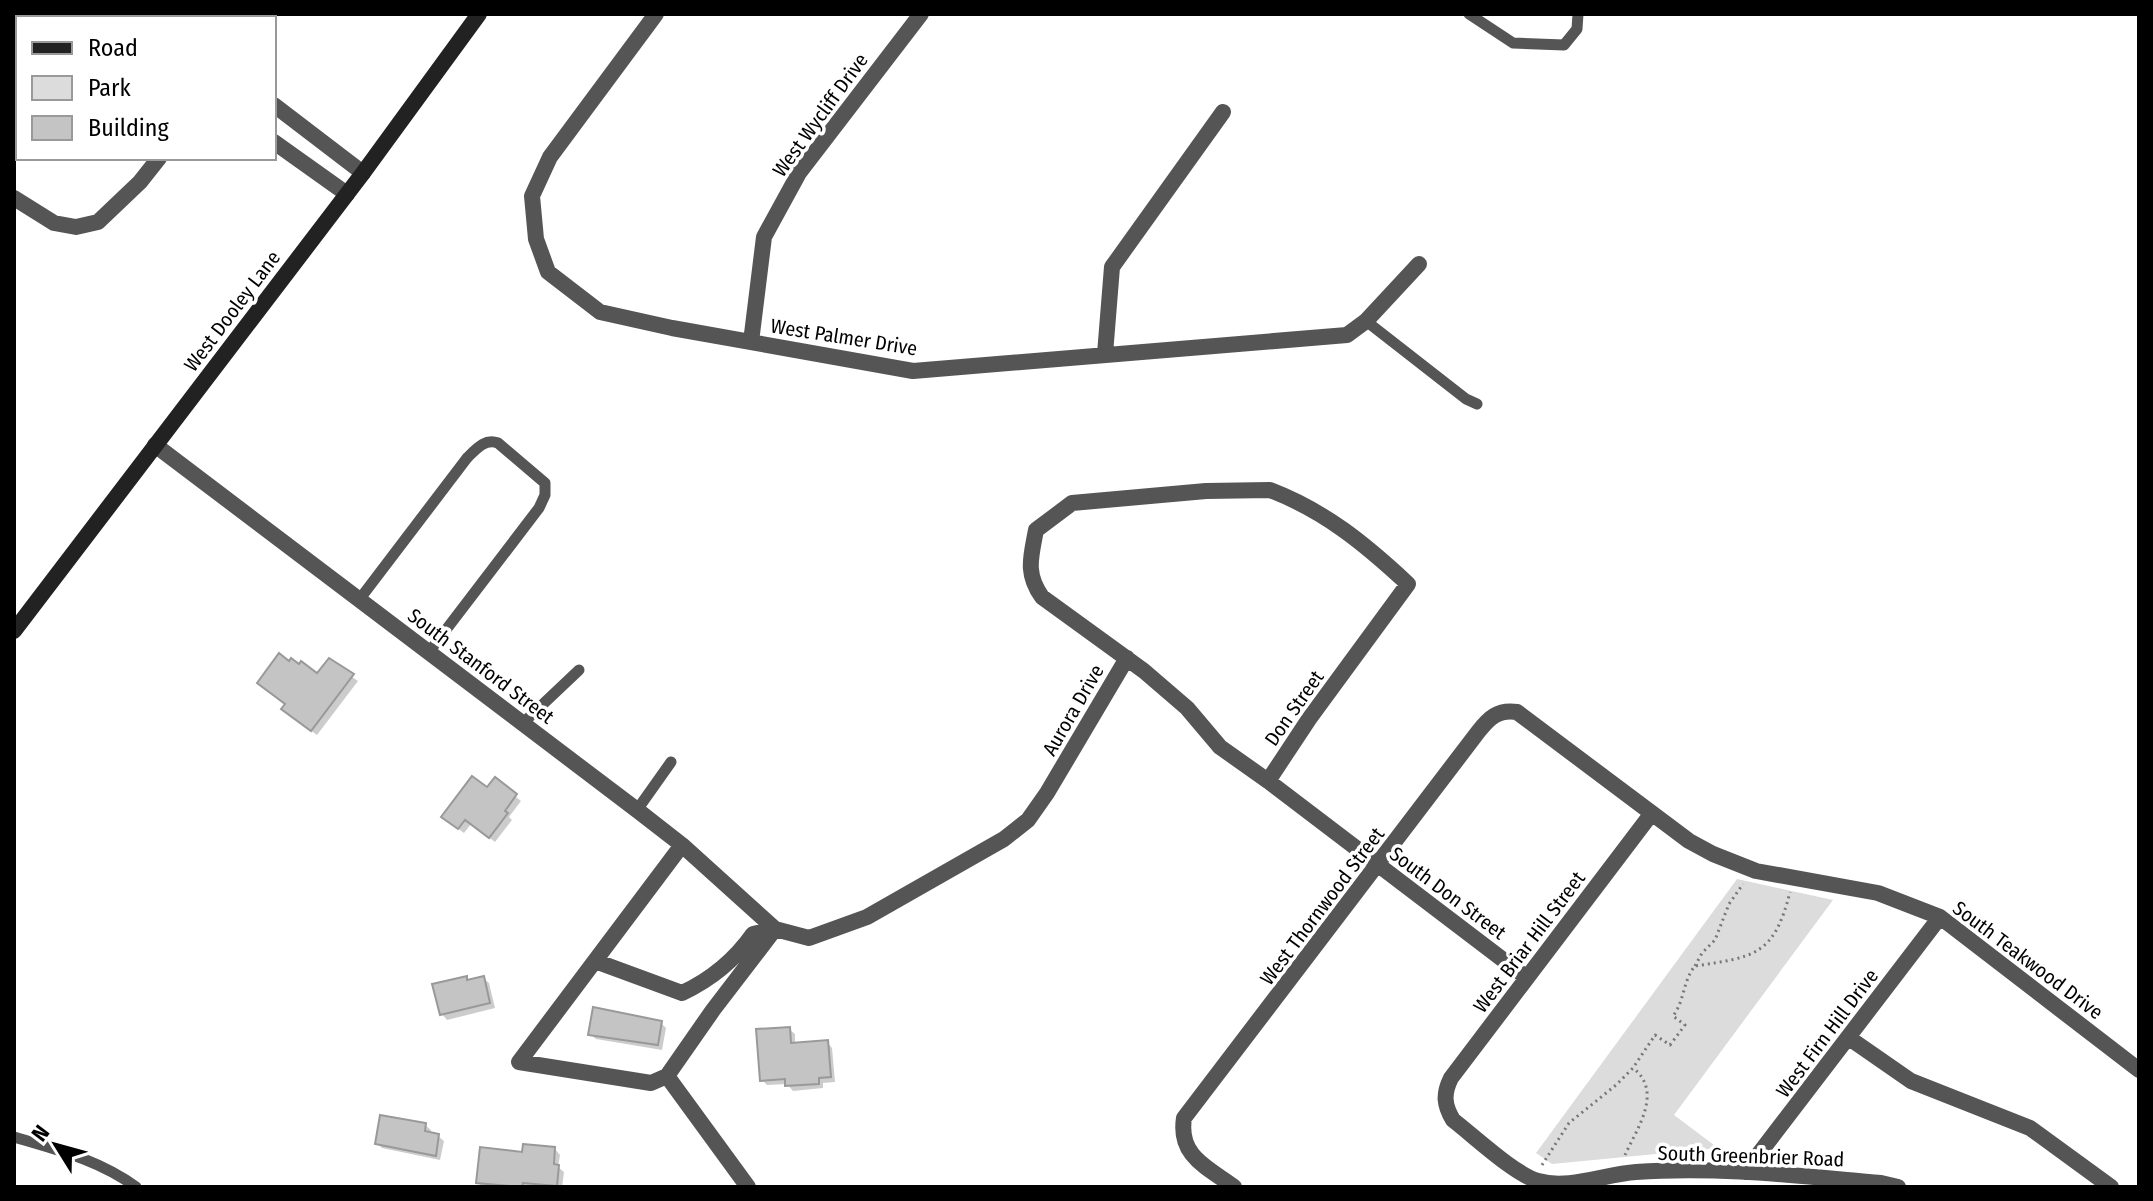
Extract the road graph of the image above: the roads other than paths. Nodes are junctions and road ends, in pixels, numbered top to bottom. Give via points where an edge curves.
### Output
1 (479, 14) edge
2 (656, 14) edge
3 (921, 14) edge
4 (1469, 14) edge
5 (1578, 14) edge
6 (276, 107) edge
7 (1223, 112) dead end
8 (276, 143) edge
9 (157, 160) edge
10 (363, 173) junction
11 (347, 194) junction
12 (14, 198) edge
13 (1419, 264) dead end
14 (1366, 321) junction
15 (751, 342) junction
16 (1105, 354) junction
17 (1477, 404) dead end
18 (155, 445) junction
19 (1334, 523) joint
20 (359, 600) junction
21 (14, 631) edge
22 (429, 652) junction
23 (1127, 658) junction
24 (579, 670) dead end
25 (1505, 710) joint
26 (523, 723) junction
27 (671, 762) dead end
28 (1268, 781) junction
29 (637, 810) junction
30 (1652, 813) junction
31 (682, 845) junction
32 (1378, 865) junction
33 (1940, 917) junction
34 (775, 929) junction
35 (595, 961) junction
36 (1527, 978) junction
37 (1849, 1038) junction
38 (2139, 1070) edge
39 (667, 1076) junction
40 (1445, 1099) joint
41 (14, 1137) edge
42 (1745, 1172) junction
43 (136, 1187) edge
44 (748, 1187) edge
45 (1234, 1187) edge
46 (1898, 1187) edge
47 (2111, 1187) edge

1 - 10 street, West Dooley Lane
2 - 15 street, West Palmer Drive via 550,157 532,196 536,239 548,272 600,312
3 - 15 street, West Wycliff Drive via 799,173 764,237
4 - 5 lane via 1513,43 1544,46 1564,45 1577,29
6 - 10 street
7 - 16 street via 1112,267
8 - 11 street
9 - 12 street via 98,222 76,227 54,223
10 - 11 street, West Dooley Lane
11 - 18 street, West Dooley Lane
13 - 14 street, West Palmer Drive
14 - 16 street, West Palmer Drive via 1347,335
14 - 17 lane
15 - 16 street, West Palmer Drive via 913,371
18 - 20 street, South Stanford Street
18 - 21 street, West Dooley Lane
19 - 23 street, Aurora Drive via 1270,490 1072,503 1036,530 1031,581 1042,597
19 - 28 street, Don Street via 1408,584
20 - 22 street, South Stanford Street
20 - 22 lane via 467,458 484,443 498,443 545,483 545,495
22 - 26 street, South Stanford Street
23 - 28 street via 1187,708 1220,747
23 - 34 street, Aurora Drive via 1047,793 1028,820 1004,839 867,917 809,938
24 - 26 lane
25 - 30 street, South Teakwood Drive via 1517,712
25 - 32 street, West Thornwood Street via 1490,717
26 - 29 street, South Stanford Street
27 - 29 lane
28 - 32 street, South Don Street
29 - 31 street, South Stanford Street
30 - 33 street, South Teakwood Drive via 1701,848 1749,868 1878,893
30 - 36 street, West Briar Hill Street
31 - 34 street, South Stanford Street
31 - 35 street
32 - 36 street, South Don Street
32 - 45 street, West Thornwood Street via 1184,1118 1186,1149
33 - 37 street, West Firn Hill Drive
33 - 38 street, South Teakwood Drive
34 - 35 street via 753,934 711,978 682,993
34 - 39 street
35 - 39 street via 519,1062 651,1083
36 - 40 street, West Briar Hill Street via 1451,1078
37 - 42 street, West Firn Hill Drive
37 - 47 street via 1911,1081 2030,1128
39 - 44 street
40 - 42 street, South Greenbrier Road via 1453,1120 1533,1178 1560,1183 1624,1174
41 - 43 lane via 82,1157
42 - 46 street, South Greenbrier Road

